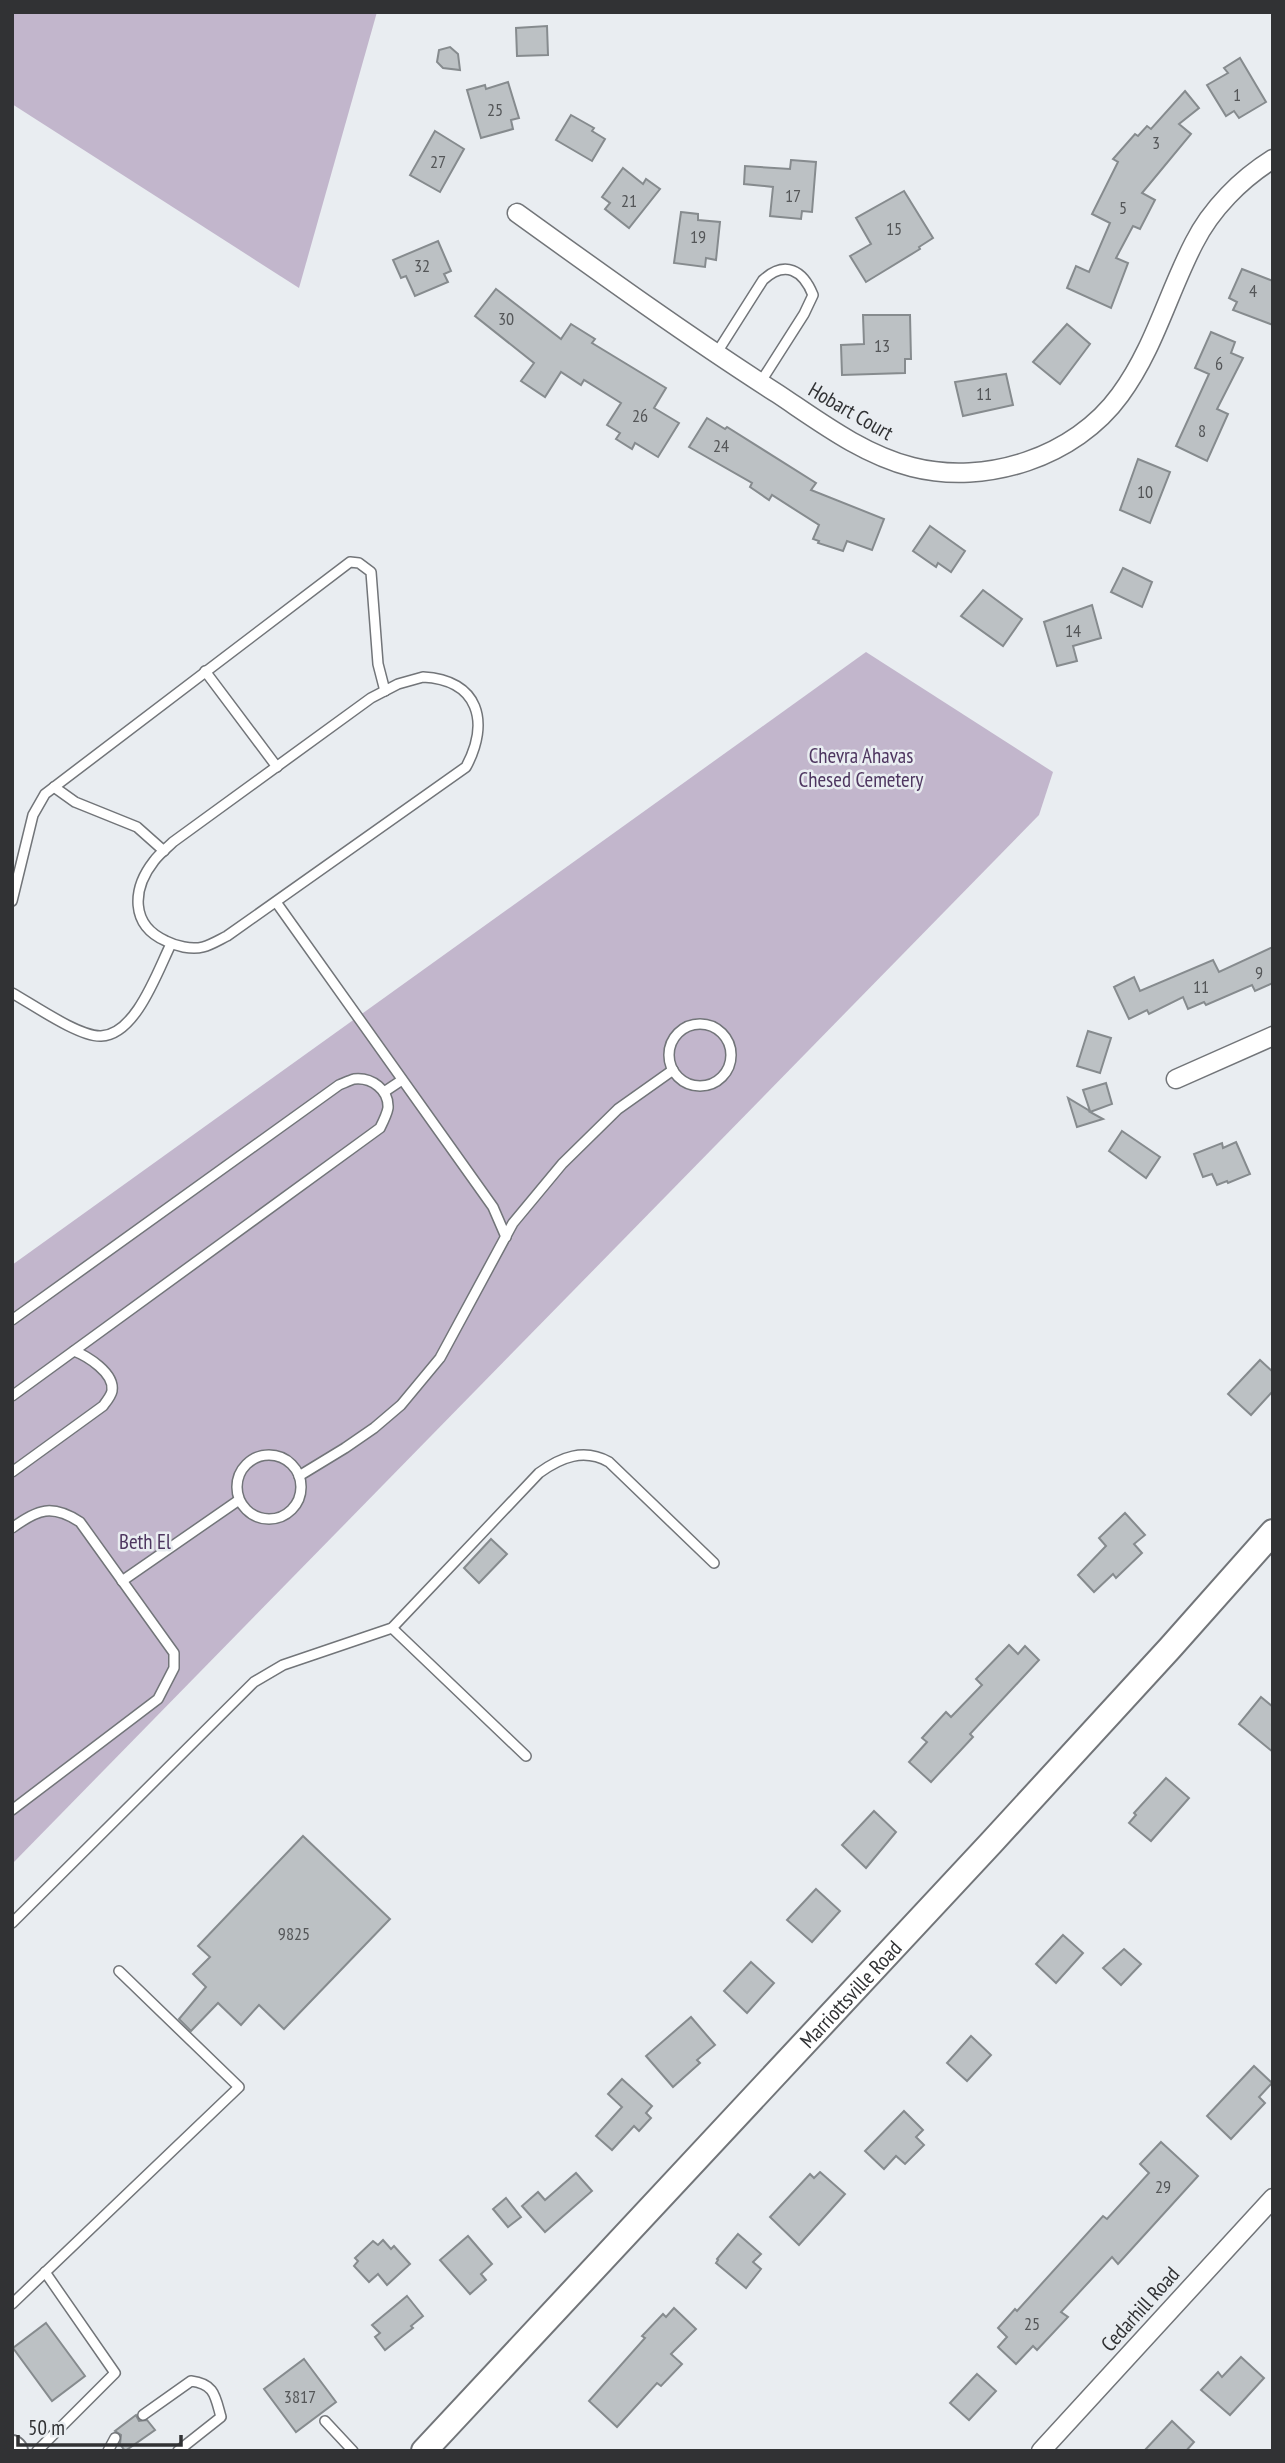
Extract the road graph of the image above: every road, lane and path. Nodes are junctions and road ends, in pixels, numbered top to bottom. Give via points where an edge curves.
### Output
1 (1273, 159) edge
2 (517, 213) dead end
3 (716, 354) junction
4 (760, 383) junction
5 (205, 671) junction
6 (385, 691) junction
7 (277, 767) junction
8 (54, 787) junction
9 (164, 851) junction
10 (12, 901) edge
11 (276, 902) junction
12 (171, 944) junction
13 (12, 993) edge
14 (1273, 1036) edge
15 (673, 1070) junction
16 (1176, 1079) dead end
17 (402, 1080) junction
18 (384, 1092) junction
19 (506, 1237) junction
20 (12, 1320) edge
21 (74, 1351) junction
22 (12, 1395) edge
23 (12, 1472) edge
24 (299, 1476) junction
25 (239, 1500) junction
26 (12, 1528) edge
27 (1273, 1532) edge
28 (714, 1563) dead end
29 (122, 1581) junction
30 (392, 1628) junction
31 (526, 1756) dead end
32 (12, 1810) edge
33 (12, 1923) edge
34 (120, 1971) dead end
35 (1273, 2198) edge
36 (45, 2272) junction
37 (12, 2304) edge
38 (143, 2415) dead end
39 (325, 2421) dead end
40 (115, 2438) dead end
41 (1048, 2448) edge
42 (182, 2450) edge
43 (37, 2451) edge
44 (108, 2451) edge
45 (353, 2451) edge
46 (424, 2451) edge

1 - 4 street, Hobart Court via 1231,192 1194,241 1150,343 1119,397 1092,425 1046,455 994,469 913,467 848,440
2 - 3 street, Hobart Court
3 - 4 street, Hobart Court
3 - 4 lane via 763,280 774,271 797,272 807,280 813,295
5 - 6 lane via 345,565 359,563 370,572 378,664
5 - 7 lane
5 - 8 lane
6 - 7 lane
6 - 11 lane via 423,677 453,683 479,715 474,752 466,767 451,779
7 - 9 lane
8 - 9 lane via 75,802 137,827
8 - 10 lane via 33,816
9 - 12 lane via 145,875 138,907 142,925
11 - 12 lane via 227,936 202,947
11 - 17 lane
12 - 13 lane via 140,1007 128,1022 102,1036 74,1028
14 - 16 street
15 - 15 lane via 694,1085 715,1082 729,1064 729,1043 707,1024 686,1026 670,1043
15 - 19 lane via 618,1109 571,1154
17 - 18 lane
17 - 19 lane via 493,1207
18 - 20 lane via 366,1080 354,1079 339,1086
18 - 21 lane via 388,1110 380,1128
19 - 24 lane via 440,1358 408,1396 374,1428
21 - 22 lane
21 - 23 lane via 100,1366 112,1390 103,1406
24 - 25 lane via 299,1499 284,1516 262,1519 251,1515
24 - 25 lane via 287,1460 265,1455 254,1458 238,1475
25 - 29 lane
26 - 29 lane via 40,1511 65,1512 80,1522
27 - 46 main road, Marriottsville Road
28 - 30 lane via 609,1462 585,1454 570,1456 539,1472
29 - 32 lane via 174,1653 169,1682 158,1699
30 - 31 lane
30 - 33 lane via 283,1665 254,1682
34 - 36 lane via 239,2087
35 - 41 street, Cedarhill Road
36 - 37 lane
36 - 43 lane via 115,2373
38 - 42 lane via 191,2381 203,2382 214,2392 221,2417
39 - 45 lane
40 - 44 lane

